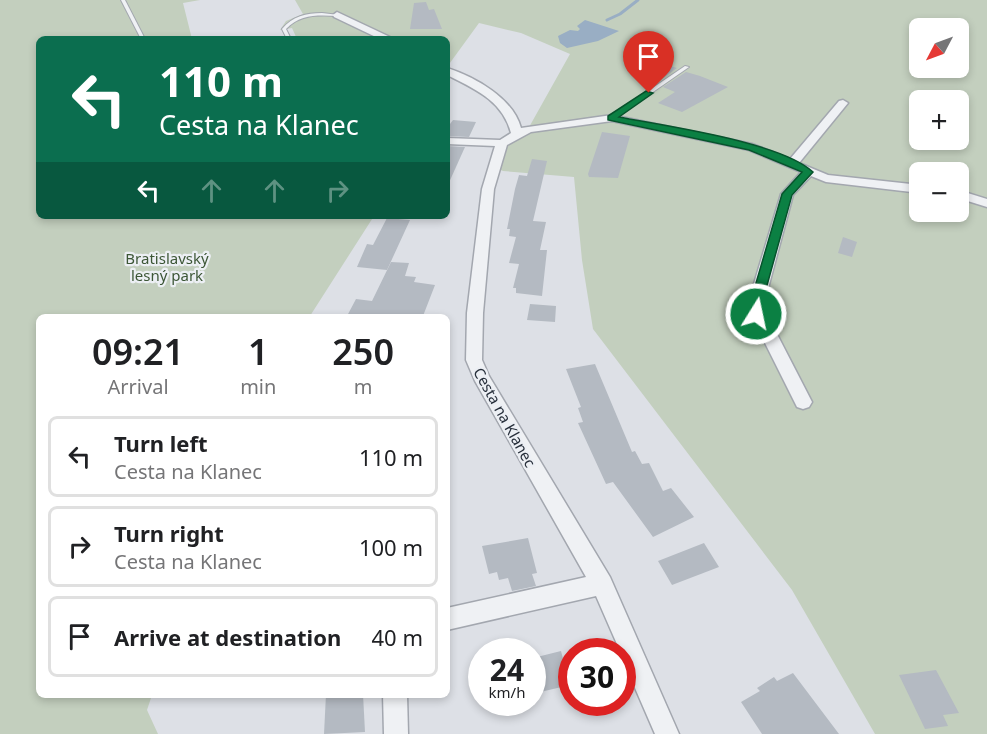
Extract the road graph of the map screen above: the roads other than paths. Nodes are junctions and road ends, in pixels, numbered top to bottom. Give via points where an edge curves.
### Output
1 (123, 0) edge
2 (337, 15) joint
3 (141, 36) edge
4 (288, 36) edge
5 (381, 36) edge
6 (687, 67) dead end
7 (450, 73) edge
8 (843, 103) dead end
9 (612, 118) junction
10 (510, 138) junction
11 (450, 141) edge
12 (792, 164) junction
13 (808, 172) junction
14 (909, 188) edge
15 (969, 197) edge
16 (987, 203) edge
17 (803, 402) dead end
18 (602, 584) junction
19 (450, 618) edge
20 (395, 698) edge
21 (396, 734) edge
22 (667, 734) edge

1 - 3 lane
2 - 4 lane via 305,15 290,21 284,28
2 - 5 street
6 - 9 lane
7 - 10 street via 497,100 516,122
8 - 12 street
9 - 10 street via 528,129
9 - 12 street via 743,145
10 - 11 street
10 - 18 street, Cesta na Klanec via 488,189 474,360
12 - 13 street
13 - 14 street via 847,182
13 - 17 street via 787,194 755,307
15 - 16 street
18 - 19 street
18 - 22 street, Cesta na Klanec
20 - 21 street

